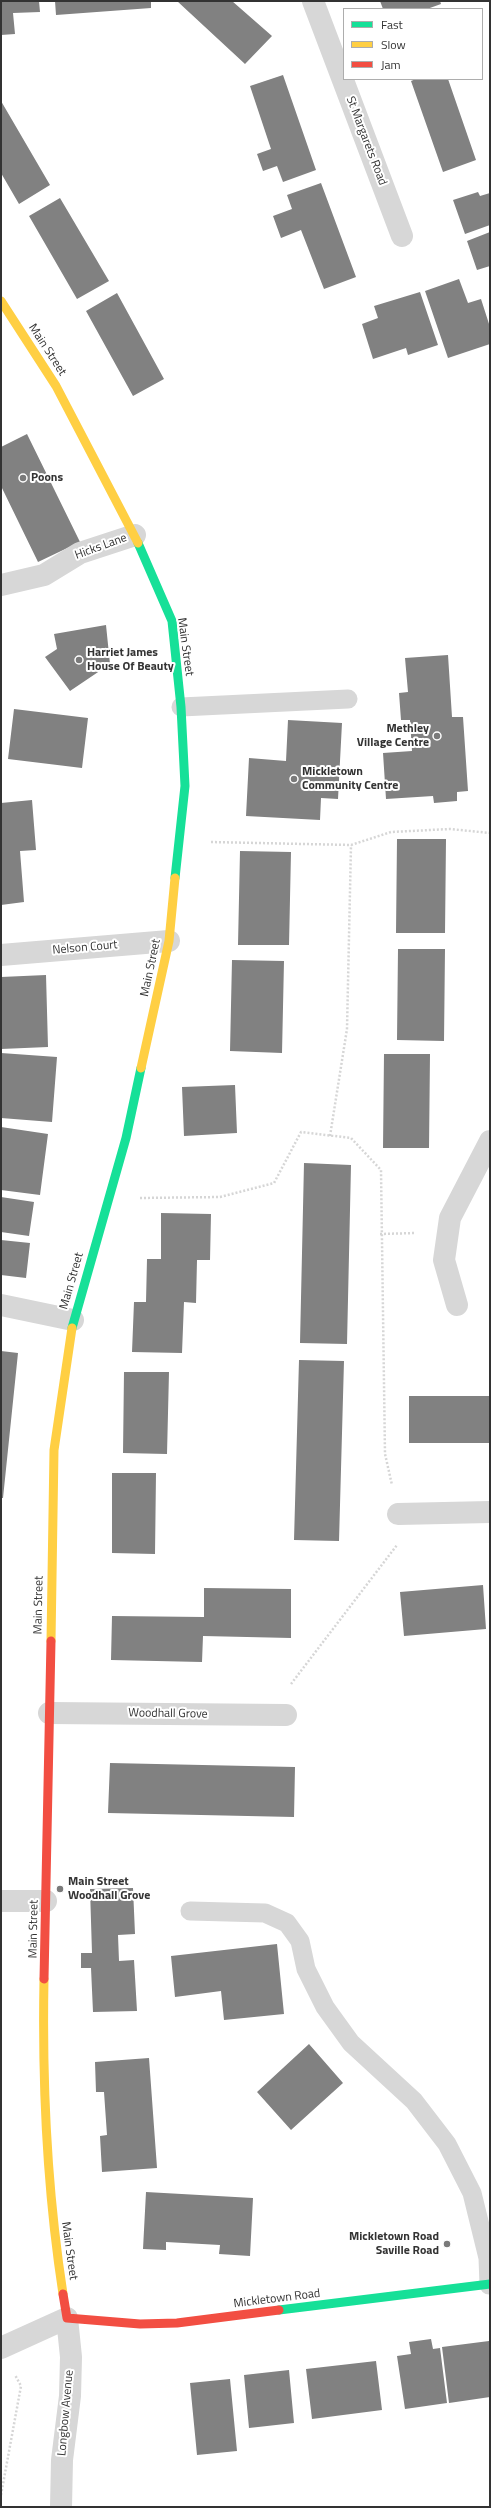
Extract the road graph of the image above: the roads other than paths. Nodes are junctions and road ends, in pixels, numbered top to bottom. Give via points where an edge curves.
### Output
1 (313, 1) edge
2 (402, 236) dead end
3 (1, 301) edge
4 (136, 535) junction
5 (1, 585) edge
6 (348, 699) dead end
7 (181, 707) junction
8 (169, 941) junction
9 (1, 954) edge
10 (490, 1141) edge
11 (1, 1305) edge
12 (457, 1305) dead end
13 (73, 1320) junction
14 (490, 1512) edge
15 (398, 1514) road end
16 (49, 1713) junction
17 (286, 1715) road end
18 (46, 1901) junction
19 (1, 1902) edge
20 (190, 1911) dead end
21 (490, 2284) edge
22 (67, 2318) junction
23 (1, 2348) edge
24 (60, 2507) edge

1 - 2 street, St Margarets Road
3 - 4 street, Main Street via 56,386
4 - 5 street, Hicks Lane via 80,552 44,574
4 - 7 street, Main Street via 172,621
6 - 7 lane
7 - 8 street, Main Street via 185,786
8 - 9 street, Nelson Court
8 - 13 street, Main Street via 126,1138
10 - 12 street via 450,1218 444,1260
11 - 13 street
13 - 16 street, Main Street via 54,1450
14 - 15 street
16 - 17 street, Woodhall Grove
16 - 18 street, Main Street
18 - 19 street
18 - 22 street, Main Street via 43,2050 53,2228
20 - 21 lane via 265,1913 287,1923 300,1941 306,1969 329,2013 351,2043 414,2101 447,2144 472,2193 488,2258
21 - 22 street, Mickletown Road via 177,2323 140,2324
22 - 23 street
22 - 24 street, Longbow Avenue via 71,2357 70,2396 62,2460

